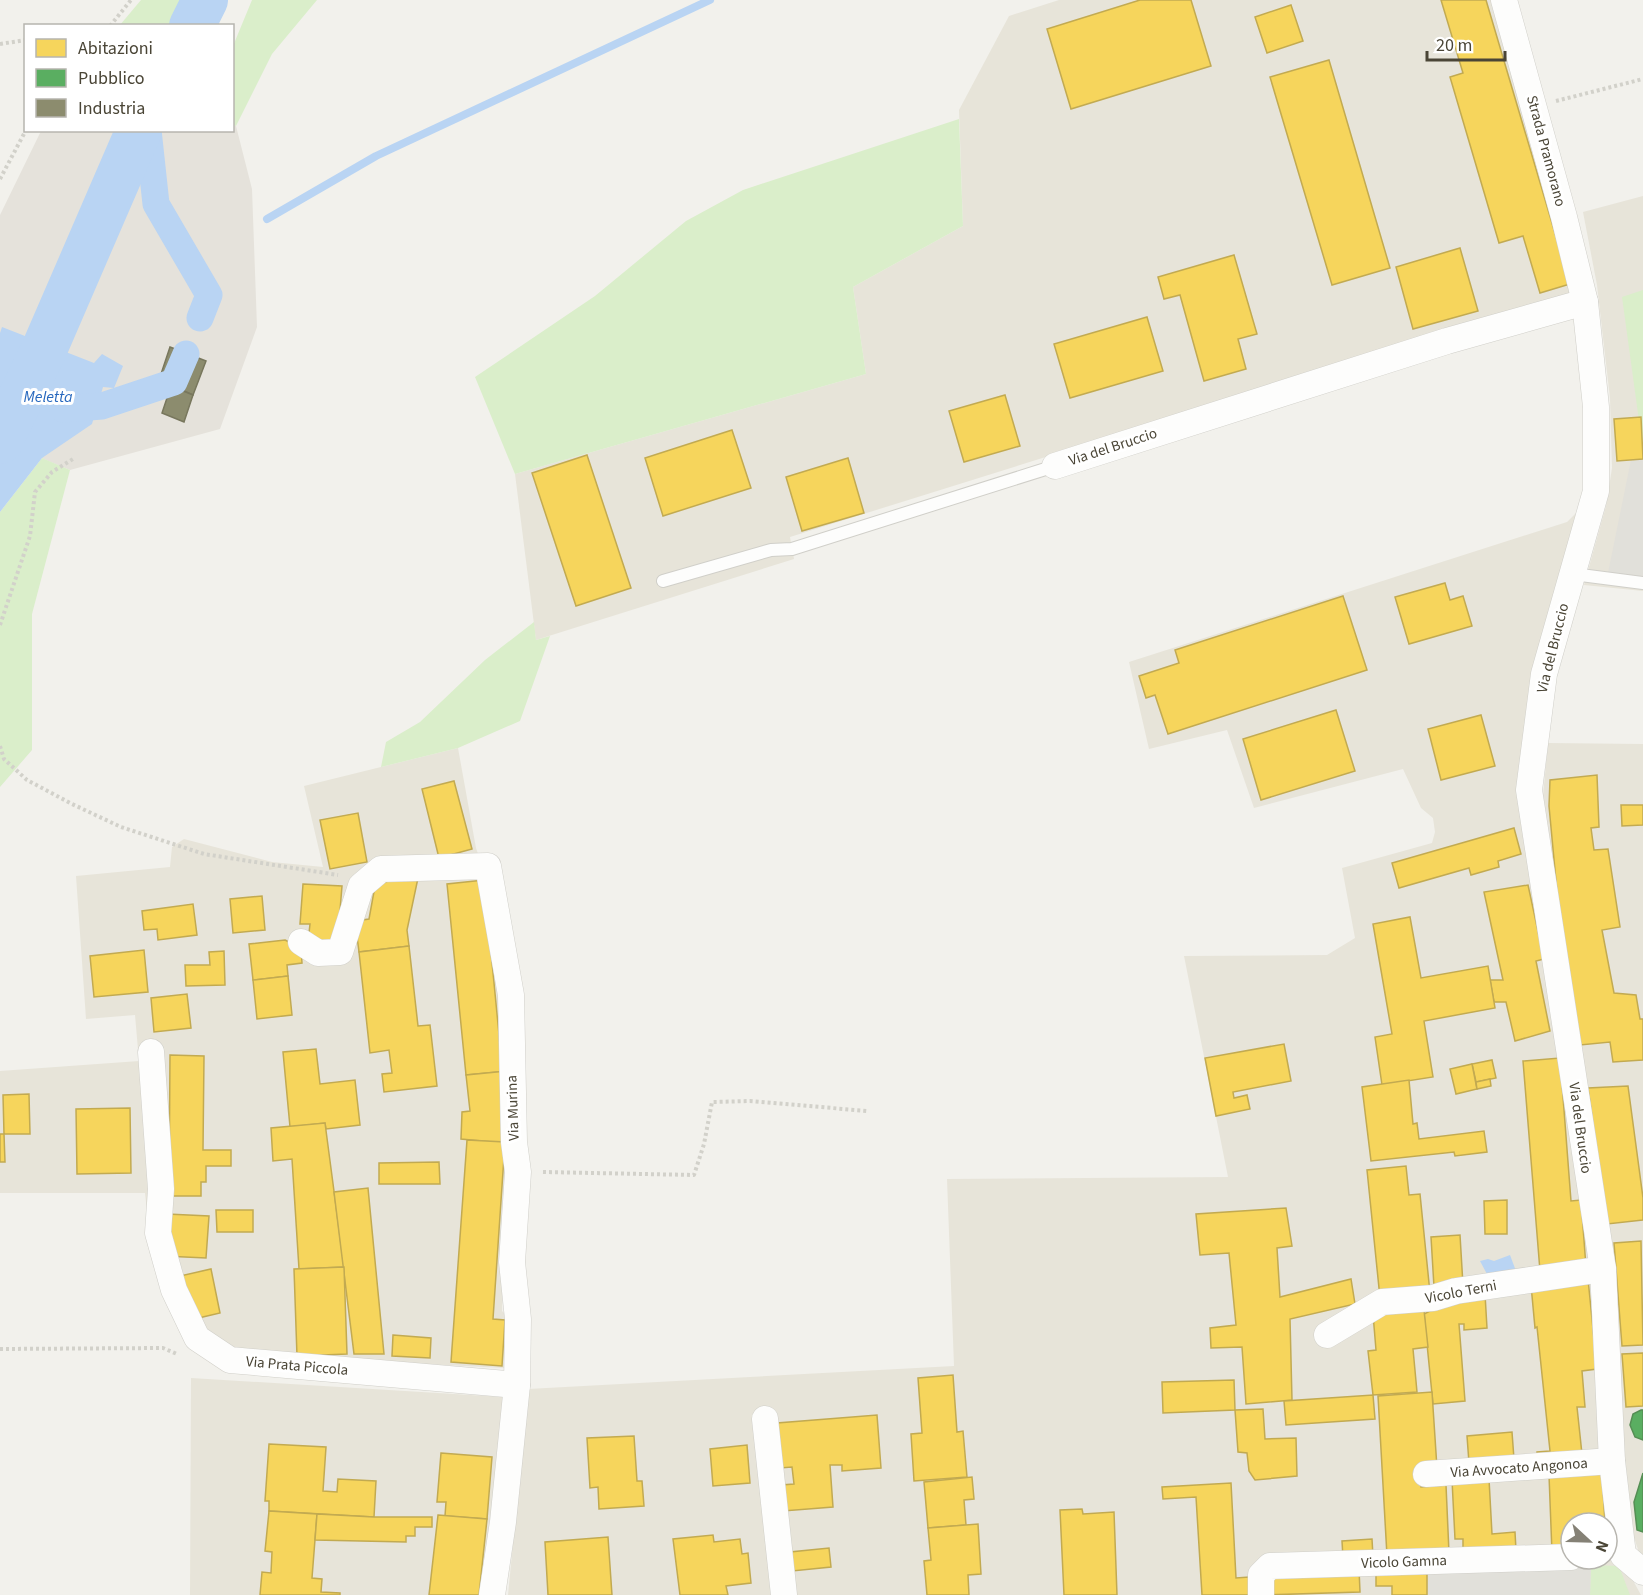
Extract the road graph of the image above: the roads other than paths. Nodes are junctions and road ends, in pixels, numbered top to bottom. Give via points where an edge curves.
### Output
1 (1504, 0) edge
2 (1585, 302) junction
3 (1055, 466) joint
4 (1573, 574) junction
5 (663, 581) dead end
6 (1643, 583) edge
7 (301, 942) dead end
8 (151, 1052) dead end
9 (1603, 1269) junction
10 (1327, 1335) dead end
11 (517, 1385) junction
12 (765, 1419) dead end
13 (1612, 1461) junction
14 (1426, 1474) dead end
15 (1614, 1511) edge
16 (1559, 1557) edge
17 (1619, 1558) edge
18 (1643, 1572) edge
19 (492, 1595) edge
20 (784, 1595) edge
21 (1261, 1595) edge

1 - 2 street, Strada Pramorano
2 - 3 street, Via del Bruccio
2 - 4 street, Via del Bruccio via 1596,407 1596,491
3 - 5 lane via 792,549 771,550
4 - 6 lane
4 - 9 street, Via del Bruccio via 1544,674 1529,790
7 - 11 street, Via Murina via 318,953 340,952 361,886 381,869 488,866 511,995 518,1172 512,1262 518,1319
8 - 11 street, Via Prata Piccola via 161,1189 158,1233 174,1290 197,1338 230,1360
9 - 10 street, Vicolo Terni via 1456,1291 1433,1299 1382,1302
9 - 13 street, Via del Bruccio
11 - 19 street, Via Murina
12 - 20 street
13 - 14 street, Via Avvocato Angonoa
13 - 15 street, Via del Bruccio
16 - 21 street, Vicolo Gamna via 1270,1566 1261,1575
17 - 18 street, Via del Bruccio

